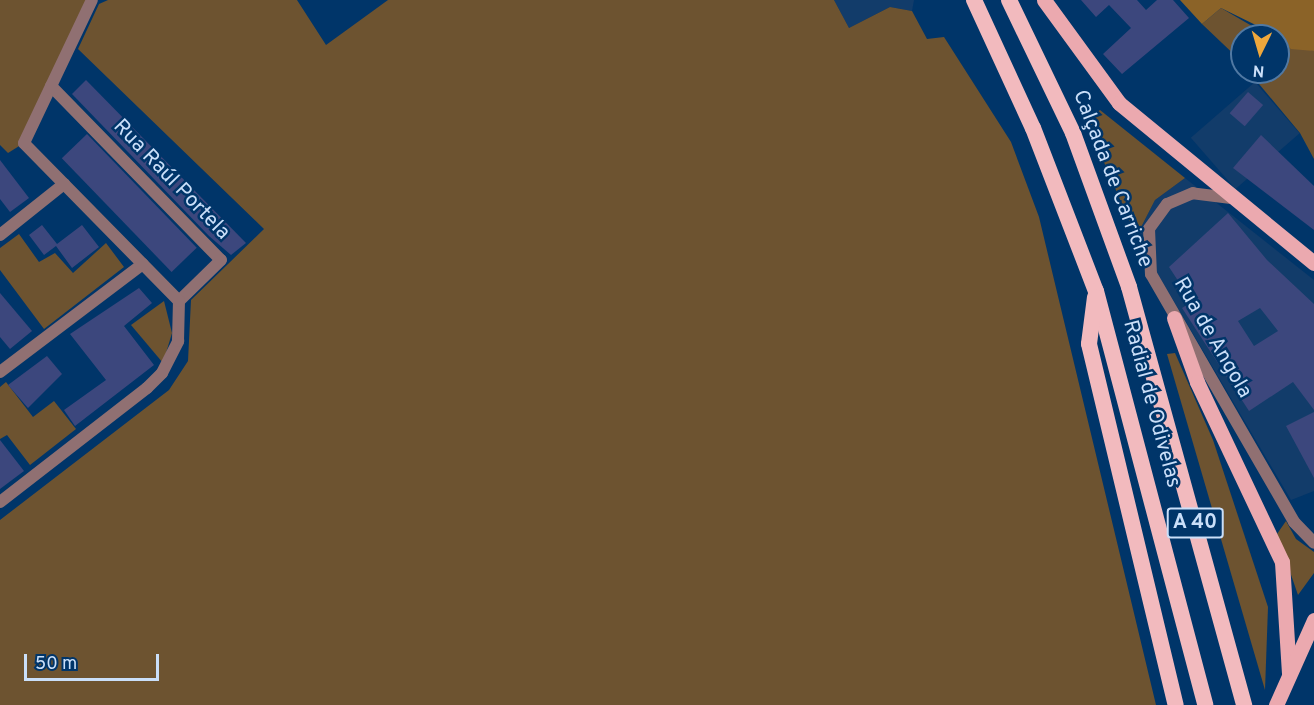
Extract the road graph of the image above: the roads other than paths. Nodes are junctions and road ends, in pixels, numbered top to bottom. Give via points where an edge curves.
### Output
1 (92, 0) edge
2 (974, 0) edge
3 (1009, 0) edge
4 (1044, 0) edge
5 (51, 86) junction
6 (64, 184) junction
7 (1232, 198) junction
8 (0, 235) edge
9 (1314, 263) edge
10 (143, 264) junction
11 (1096, 291) junction
12 (179, 301) junction
13 (1174, 318) junction
14 (0, 372) edge
15 (1157, 381) joint
16 (0, 502) edge
17 (1314, 543) edge
18 (1314, 620) edge
19 (1289, 674) junction
20 (1176, 705) edge
21 (1206, 705) edge
22 (1242, 705) edge
23 (1276, 705) edge

1 - 5 street
2 - 11 highway via 1033,128
3 - 15 highway, Calçada de Carriche via 1087,167
4 - 7 main road via 1119,104
5 - 6 street via 24,143
5 - 12 street, Rua Raúl Portela via 221,260
6 - 8 street
6 - 10 street
7 - 9 main road
7 - 13 street, Rua de Angola via 1203,193 1179,196 1149,230 1151,274
10 - 12 street
10 - 14 street
11 - 20 highway via 1089,344
11 - 21 highway, Radial de Odivelas / A 40
12 - 16 street via 178,342 162,373
13 - 17 street, Rua de Angola via 1294,522
13 - 19 main road via 1197,382 1282,562
15 - 22 highway, Radial de Odivelas / A 40
18 - 19 main road
19 - 23 main road

